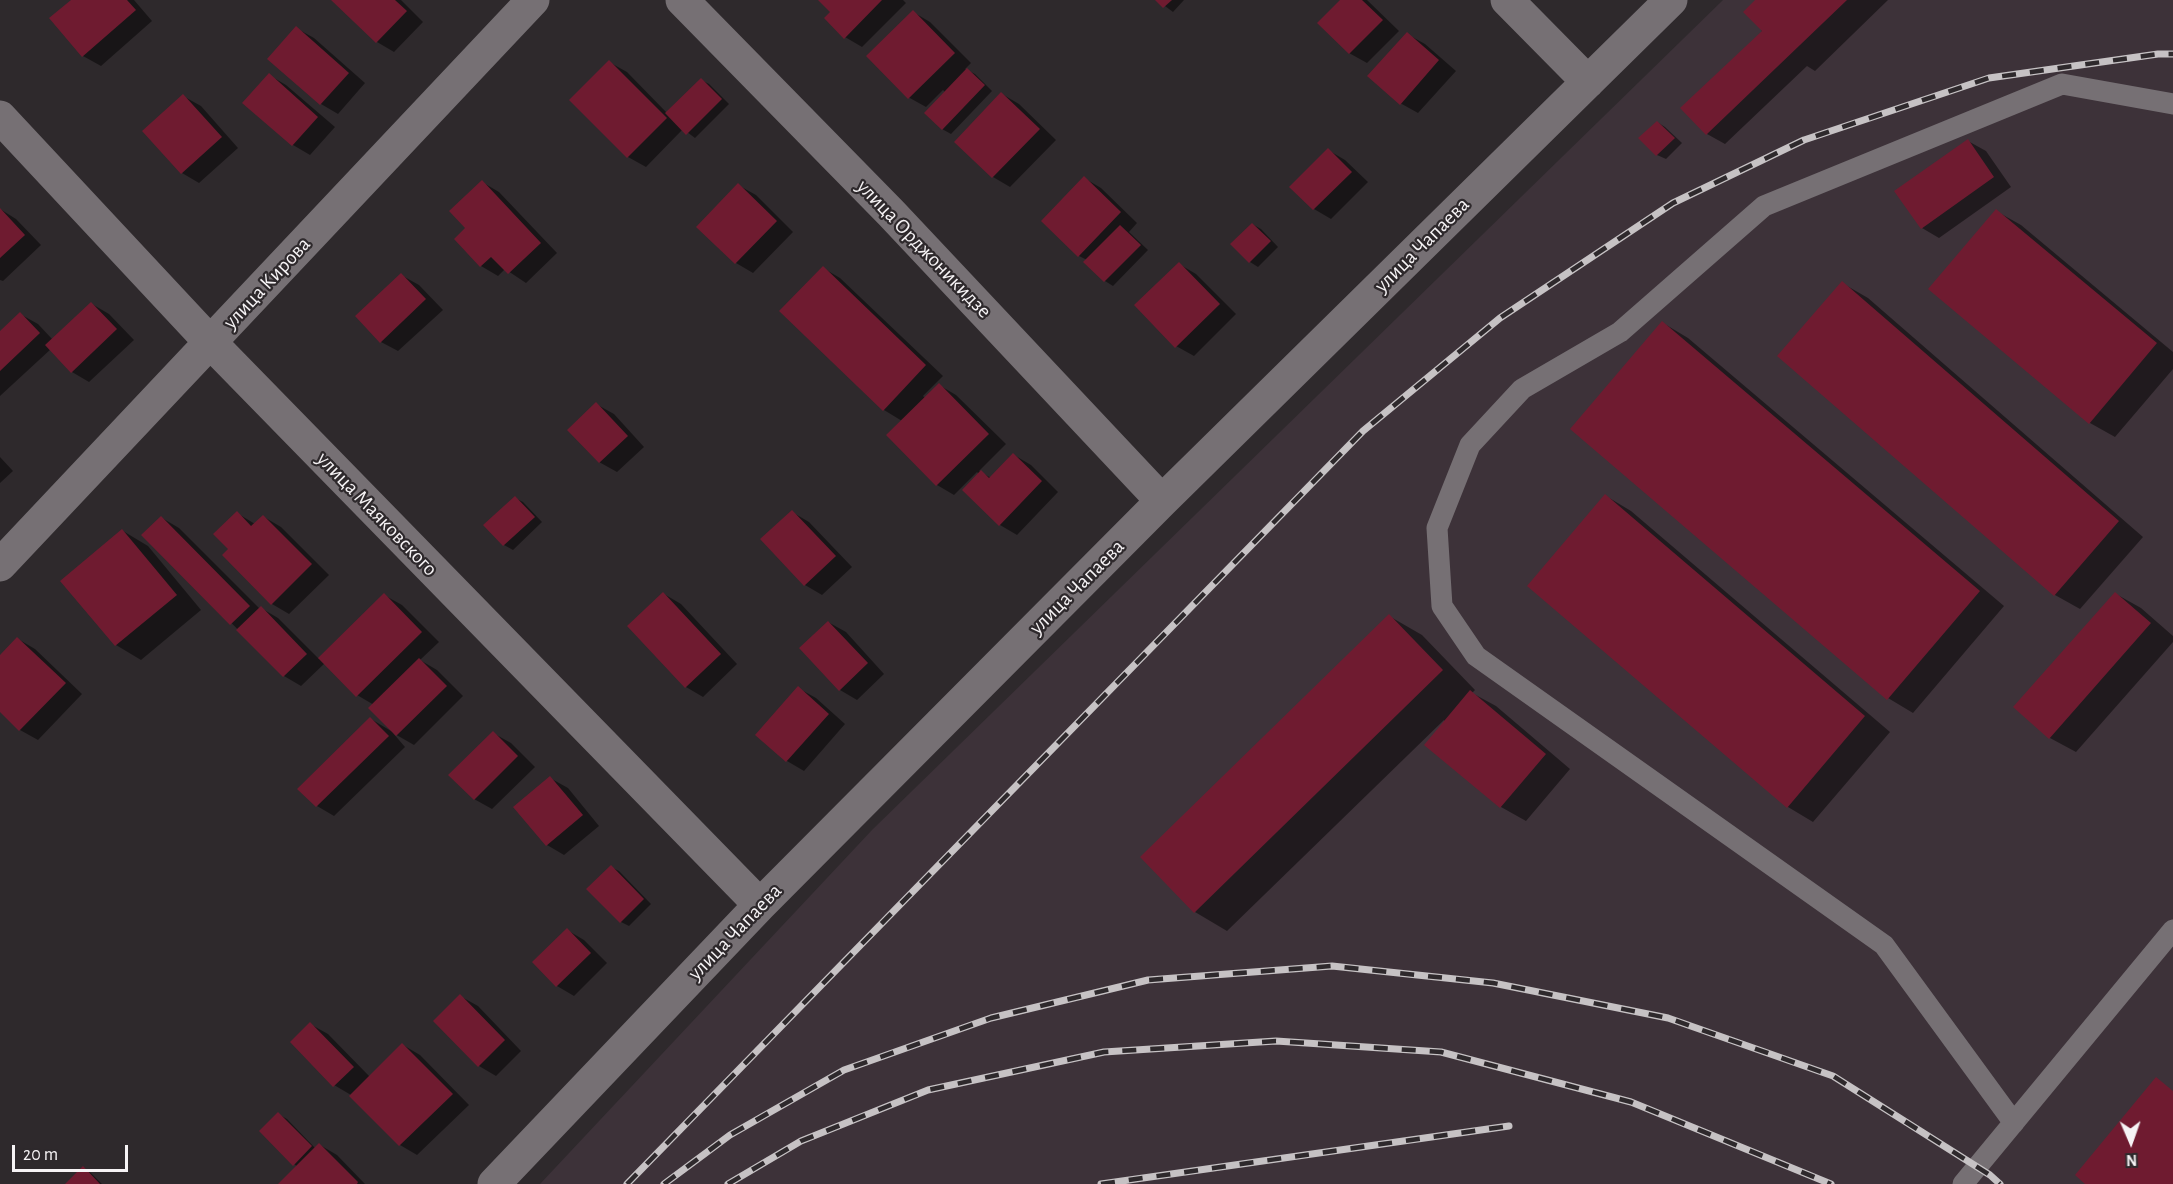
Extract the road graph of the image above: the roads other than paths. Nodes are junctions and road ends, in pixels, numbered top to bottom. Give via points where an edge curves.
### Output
1 (533, 0) edge
2 (682, 0) edge
3 (1507, 0) edge
4 (1671, 0) edge
5 (1588, 82) junction
6 (2173, 104) edge
7 (0, 117) edge
8 (211, 344) junction
9 (1162, 501) junction
10 (0, 565) edge
11 (760, 905) junction
12 (2173, 930) edge
13 (2014, 1123) junction
14 (494, 1184) edge
15 (1963, 1184) edge

1 - 8 street, улица Кирова
2 - 9 street, улица Орджоникидзе via 891,213
3 - 5 street
4 - 5 street, улица Чапаева
5 - 9 street, улица Чапаева
6 - 13 lane via 2062,84 1764,206 1620,332 1522,389 1470,445 1437,528 1442,606 1476,656 1884,945
7 - 8 street, улица Маяковского
8 - 10 street, улица Кирова
8 - 11 street, улица Маяковского
9 - 11 street, улица Чапаева
11 - 14 street, улица Чапаева
12 - 13 lane
13 - 15 lane

